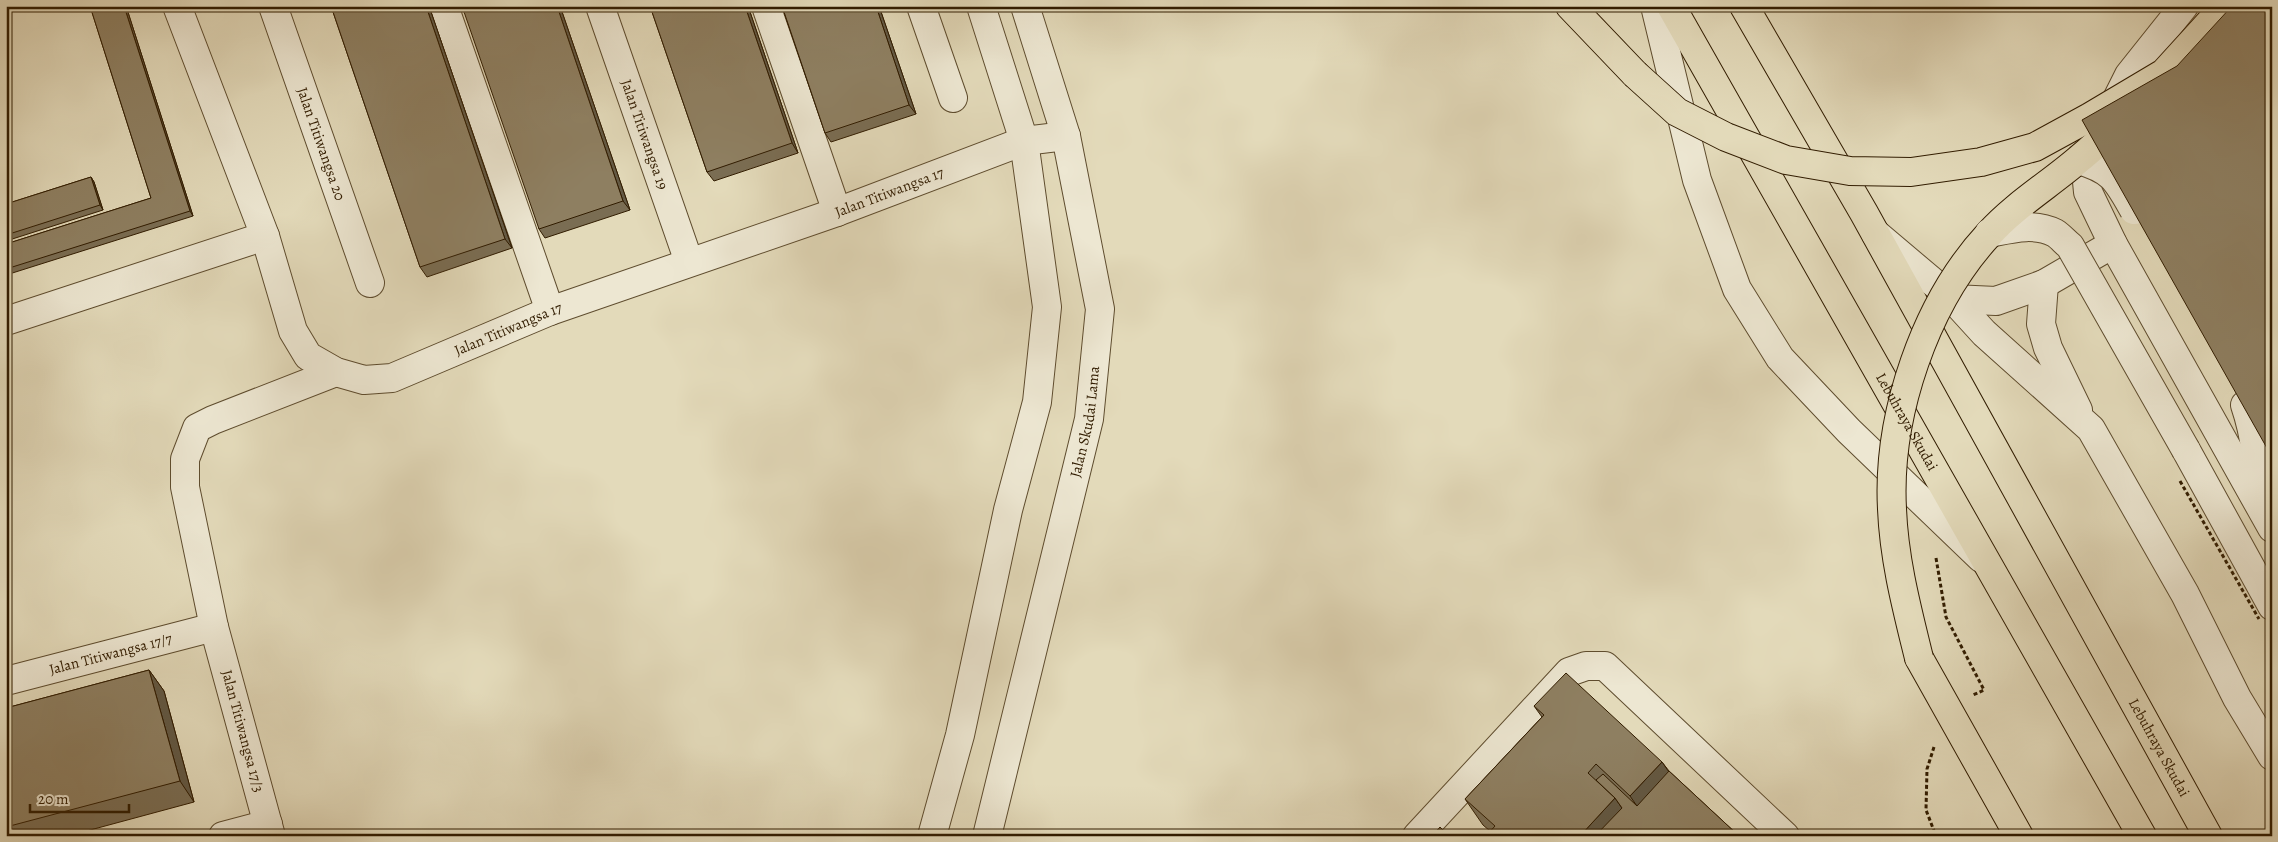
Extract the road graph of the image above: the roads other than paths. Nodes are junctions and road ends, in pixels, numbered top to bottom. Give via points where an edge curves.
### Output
1 (177, 6) edge
2 (272, 6) edge
3 (444, 6) edge
4 (600, 6) edge
5 (766, 6) edge
6 (921, 6) edge
7 (981, 6) edge
8 (1025, 6) edge
9 (1570, 6) edge
10 (1655, 6) edge
11 (1671, 6) edge
12 (1744, 6) edge
13 (2184, 6) edge
14 (2235, 14) edge
15 (953, 98) dead end
16 (1066, 136) junction
17 (1024, 141) junction
18 (2079, 160) junction
19 (838, 212) junction
20 (2145, 229) edge
21 (1875, 233) junction
22 (1989, 233) junction
23 (265, 236) junction
24 (2113, 244) junction
25 (689, 262) junction
26 (370, 283) dead end
27 (2044, 284) junction
28 (1952, 299) junction
29 (550, 311) junction
30 (6, 321) edge
31 (336, 372) junction
32 (2231, 380) edge
33 (2084, 422) junction
34 (2266, 518) edge
35 (1989, 566) junction
36 (2265, 612) edge
37 (214, 627) junction
38 (6, 681) edge
39 (2272, 756) edge
40 (270, 830) edge
41 (223, 836) edge
42 (932, 836) edge
43 (987, 836) edge
44 (1417, 836) edge
45 (1785, 836) edge
46 (2019, 836) edge
47 (2142, 836) edge
48 (2208, 836) edge

1 - 23 street, Jalan Titiwangsa 17
2 - 26 street, Jalan Titiwangsa 20
3 - 29 street
4 - 25 street, Jalan Titiwangsa 19
5 - 19 street
6 - 15 street
7 - 17 street
8 - 16 street, Jalan Skudai Lama
9 - 14 highway, bridge via 1635,74 1677,112 1726,137 1786,160 1850,171 1911,172 1981,162 2035,147 2164,72
10 - 35 street via 1697,180 1737,289 1780,358 1849,431
11 - 35 highway, Lebuhraya Skudai
12 - 21 highway, Lebuhraya Skudai
13 - 24 street via 2129,76 2092,149 2086,171 2088,192
14 - 18 highway, bridge via 2205,65 2181,85 2128,114
16 - 17 street, Jalan Titiwangsa 17
16 - 43 street, Jalan Skudai Lama via 1100,309 1089,419
17 - 19 street, Jalan Titiwangsa 17
17 - 42 street via 1047,307 1037,402 1008,510 960,734
18 - 20 street, bridge via 2096,165 2116,179
18 - 22 highway, bridge
19 - 25 street, Jalan Titiwangsa 17
21 - 28 street
21 - 48 highway, Lebuhraya Skudai
22 - 36 street, bridge via 2021,227 2038,228 2055,233 2070,246 2186,450
22 - 46 highway, bridge via 1955,276 1927,329 1906,391 1893,452 1892,509 1899,571 1919,658
23 - 30 street
23 - 31 street, Jalan Titiwangsa 17 via 293,331 308,356
24 - 27 street
24 - 34 street
25 - 29 street, Jalan Titiwangsa 17
27 - 28 street via 1996,301
27 - 33 street via 2041,324 2048,348
28 - 33 street via 1984,333
29 - 31 street, Jalan Titiwangsa 17 via 392,378 364,380
31 - 37 street, Jalan Titiwangsa 17/3 via 197,428 185,458 185,487
32 - 34 street via 2254,431
33 - 39 street via 2091,428 2185,594 2237,698
35 - 47 highway, Lebuhraya Skudai
37 - 38 street, Jalan Titiwangsa 17/7
37 - 40 street, Jalan Titiwangsa 17/3
40 - 41 street
44 - 45 street via 1570,672 1586,666 1605,666

